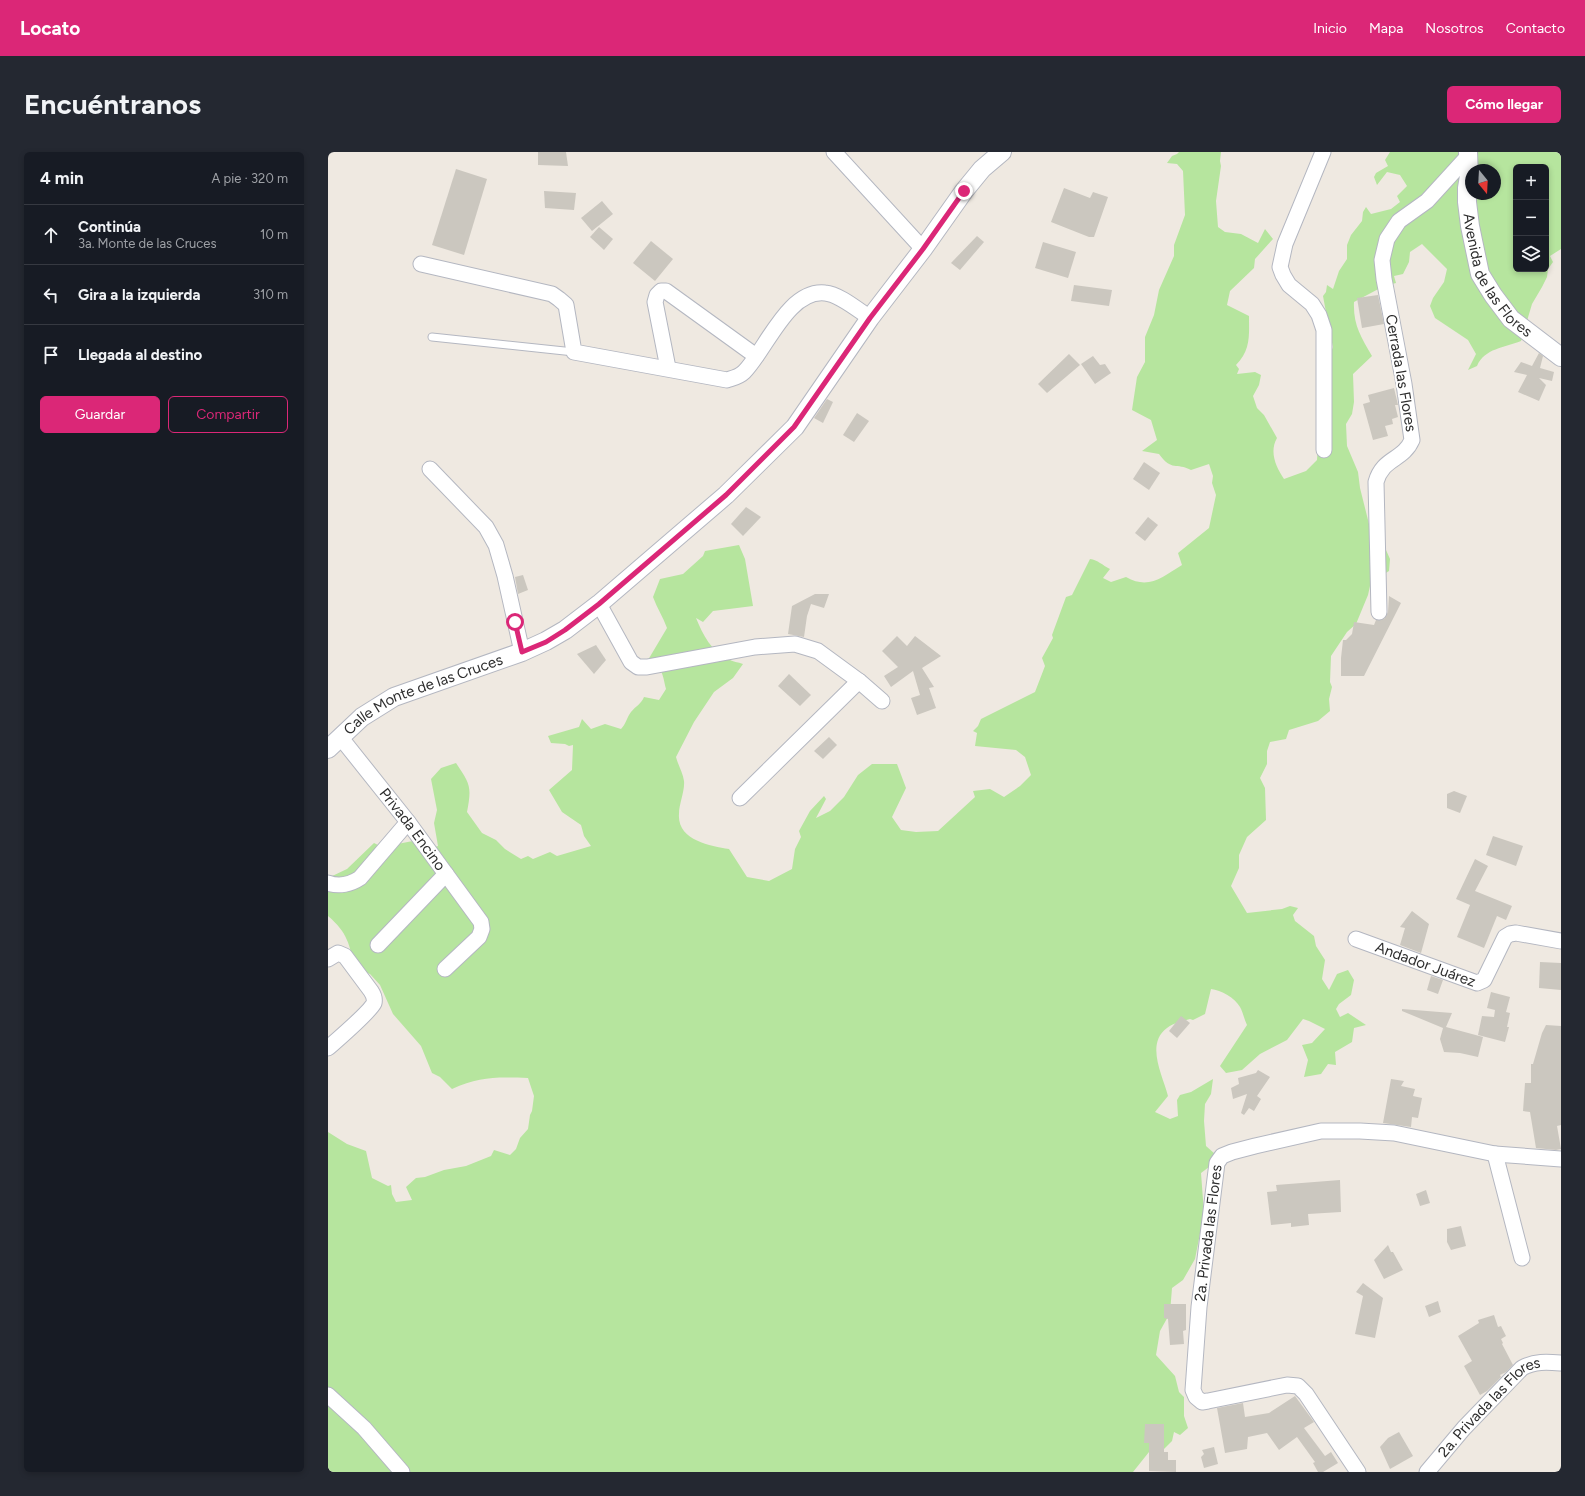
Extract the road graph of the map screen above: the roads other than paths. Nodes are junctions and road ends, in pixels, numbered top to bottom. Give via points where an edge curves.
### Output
1 (834, 152) edge
2 (1002, 152) edge
3 (1323, 152) edge
4 (1469, 153) edge
5 (923, 249) junction
6 (421, 264) dead end
7 (870, 318) junction
8 (432, 337) dead end
9 (574, 352) junction
10 (756, 356) junction
11 (1561, 357) edge
12 (668, 368) junction
13 (1324, 450) dead end
14 (430, 469) dead end
15 (599, 604) junction
16 (1379, 612) dead end
17 (522, 652) junction
18 (858, 681) junction
19 (882, 701) dead end
20 (335, 743) edge
21 (740, 798) dead end
22 (408, 822) junction
23 (446, 874) junction
24 (328, 883) edge
25 (1356, 939) dead end
26 (1561, 941) edge
27 (378, 945) dead end
28 (328, 959) edge
29 (445, 969) dead end
30 (328, 1048) edge
31 (1495, 1154) junction
32 (1561, 1159) edge
33 (1522, 1258) dead end
34 (1561, 1363) edge
35 (328, 1394) edge
36 (402, 1472) edge
37 (1358, 1472) edge
38 (1427, 1472) edge

1 - 5 street
2 - 5 street, Calle Monte de las Cruces via 978,174
3 - 13 street via 1285,244 1280,267 1289,284 1312,304 1324,330
4 - 11 street, Avenida de las Flores via 1467,202 1480,274 1511,319
4 - 16 street, Cerrada las Flores via 1427,201 1399,221 1386,239 1382,260 1384,279 1412,440 1409,448 1379,472 1376,482
5 - 7 street, Calle Monte de las Cruces
6 - 9 street via 552,294 566,305
7 - 10 street via 837,297 816,293 804,297 792,306
7 - 15 street, Calle Monte de las Cruces via 794,427 726,495
8 - 9 lane
9 - 12 street
10 - 12 street via 743,373 727,380
10 - 12 street via 666,291 657,295 655,302
14 - 17 street via 486,527 496,545
15 - 17 street, Calle Monte de las Cruces via 546,642
15 - 18 street via 631,662 638,667 755,647 795,644 818,652
17 - 20 street, Calle Monte de las Cruces via 394,697 362,717
18 - 19 street
18 - 21 street
20 - 22 street, Privada Encino
22 - 23 street, Privada Encino
22 - 24 street via 360,878 343,884
23 - 27 street
23 - 29 street, Privada Encino via 481,922 482,929 479,937
25 - 26 street, Andador Juárez via 1477,984 1484,980 1505,937 1510,934
28 - 30 street via 338,953 345,956 371,991 374,1003
31 - 32 street, 2a. Privada las Flores
31 - 33 street
31 - 37 street, 2a. Privada las Flores via 1394,1133 1321,1131 1232,1152 1222,1156 1217,1163 1200,1307 1193,1390 1196,1397 1202,1402 1286,1385 1298,1386
34 - 38 street, 2a. Privada las Flores via 1544,1361 1522,1368 1464,1428
35 - 36 street via 364,1428

